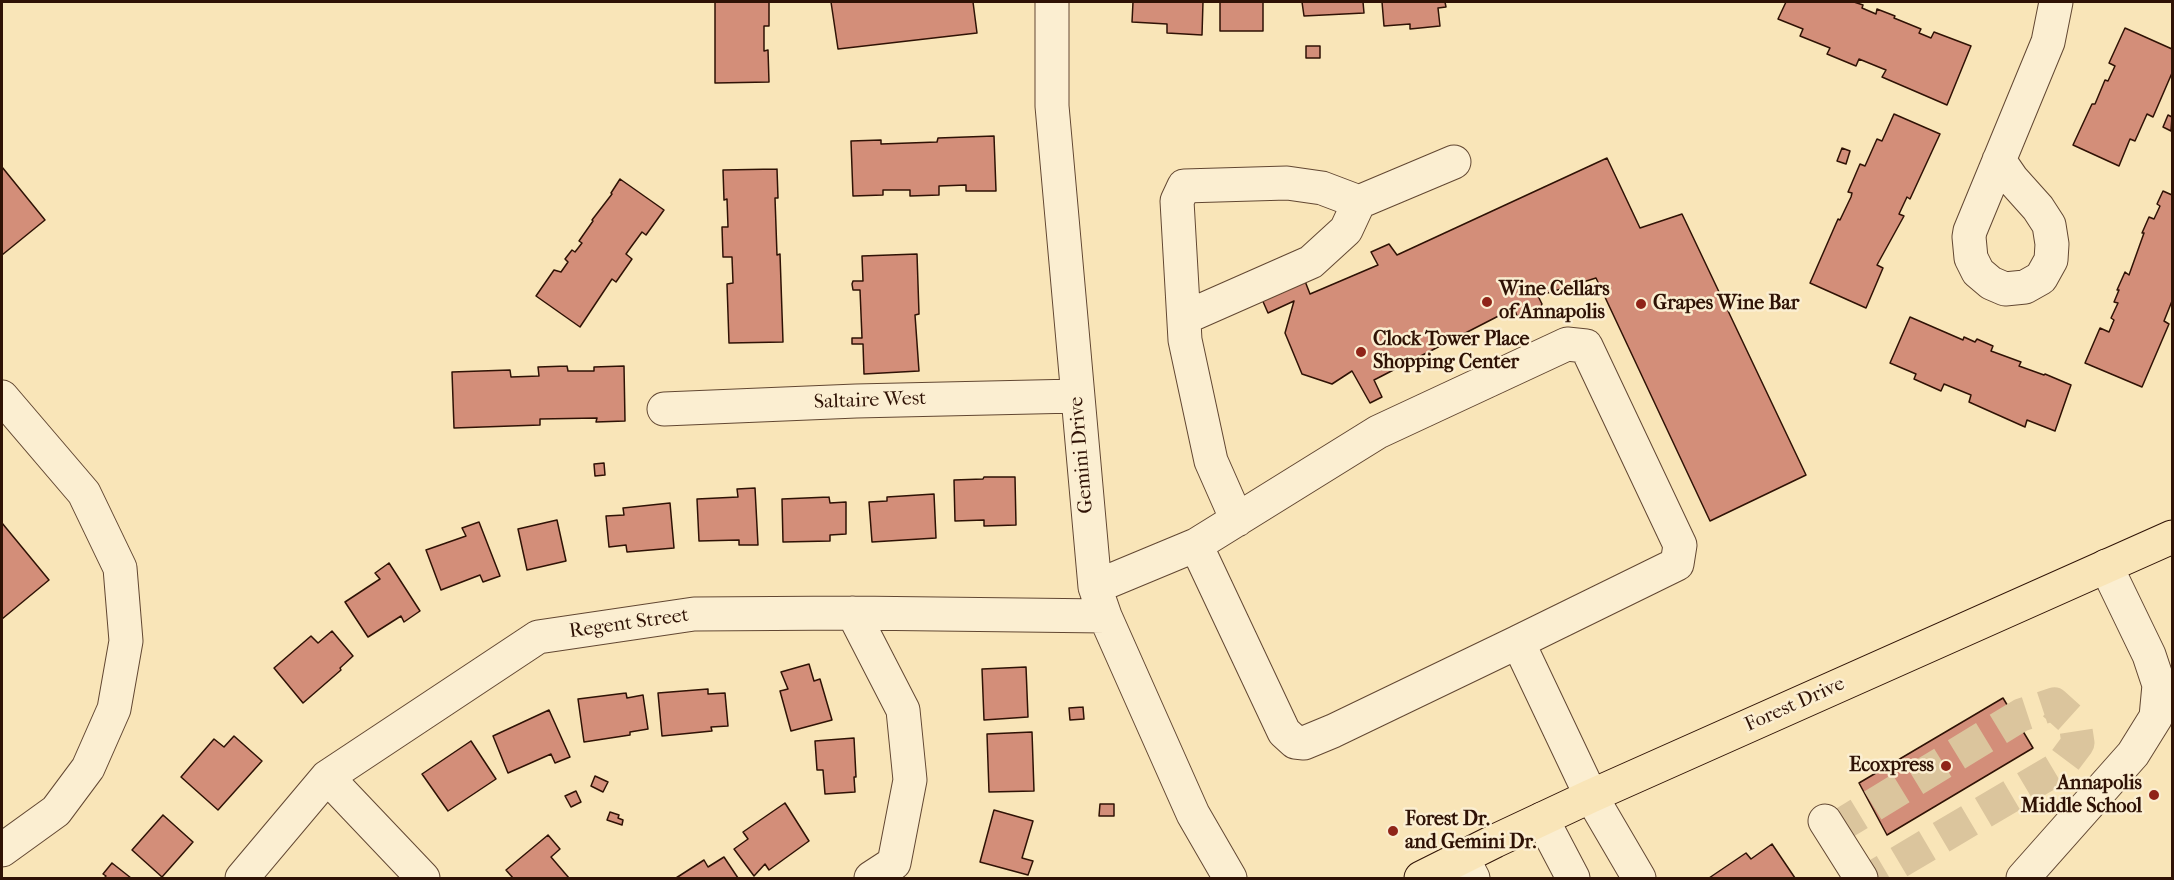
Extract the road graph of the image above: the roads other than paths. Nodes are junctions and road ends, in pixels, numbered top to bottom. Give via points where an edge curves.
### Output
1 (1052, 2) edge
2 (2056, 2) edge
3 (1999, 160) dead end
4 (1454, 162) dead end
5 (1359, 202) junction
6 (1184, 318) junction
7 (1077, 396) junction
8 (2, 397) edge
9 (664, 409) dead end
10 (1237, 520) junction
11 (2172, 537) edge
12 (1196, 545) junction
13 (2106, 566) junction
14 (1100, 601) junction
15 (853, 613) junction
16 (1518, 642) junction
17 (327, 777) junction
18 (1592, 795) junction
19 (1542, 819) junction
20 (1825, 821) dead end
21 (2, 850) edge
22 (1467, 868) edge
23 (242, 879) edge
24 (423, 879) edge
25 (871, 879) edge
26 (1230, 879) edge
27 (1421, 879) edge
28 (1573, 879) edge
29 (1639, 879) edge
30 (1861, 879) edge
31 (2023, 879) edge

1 - 7 street, Gemini Drive via 1052,106
2 - 3 street via 2048,42
4 - 5 street
5 - 6 street via 1346,230 1311,262
5 - 6 street via 1322,188 1287,183 1184,186 1177,201
6 - 10 street via 1185,340 1211,461
7 - 9 street, Saltaire West
7 - 14 street, Gemini Drive
8 - 21 street via 84,494 120,568 126,641 114,710 88,768 56,811
10 - 12 street
10 - 16 street via 1378,432 1568,344 1586,346 1680,544 1677,564
11 - 13 main road, Forest Drive
12 - 14 street
12 - 16 street via 1284,732 1295,742 1304,743 1333,731
13 - 18 main road, Forest Drive
13 - 31 street via 2149,655 2159,685 2156,717 2133,754
14 - 15 street, Regent Street
14 - 26 street, Gemini Drive via 1193,814
15 - 17 street, Regent Street via 694,614 538,637
15 - 25 street via 903,710 909,780 894,863
16 - 18 street
17 - 23 street, Regent Street
17 - 24 street
18 - 19 main road, Forest Drive
18 - 29 street
19 - 22 main road, Forest Drive
19 - 28 street
20 - 30 street
22 - 27 main road, Forest Drive

